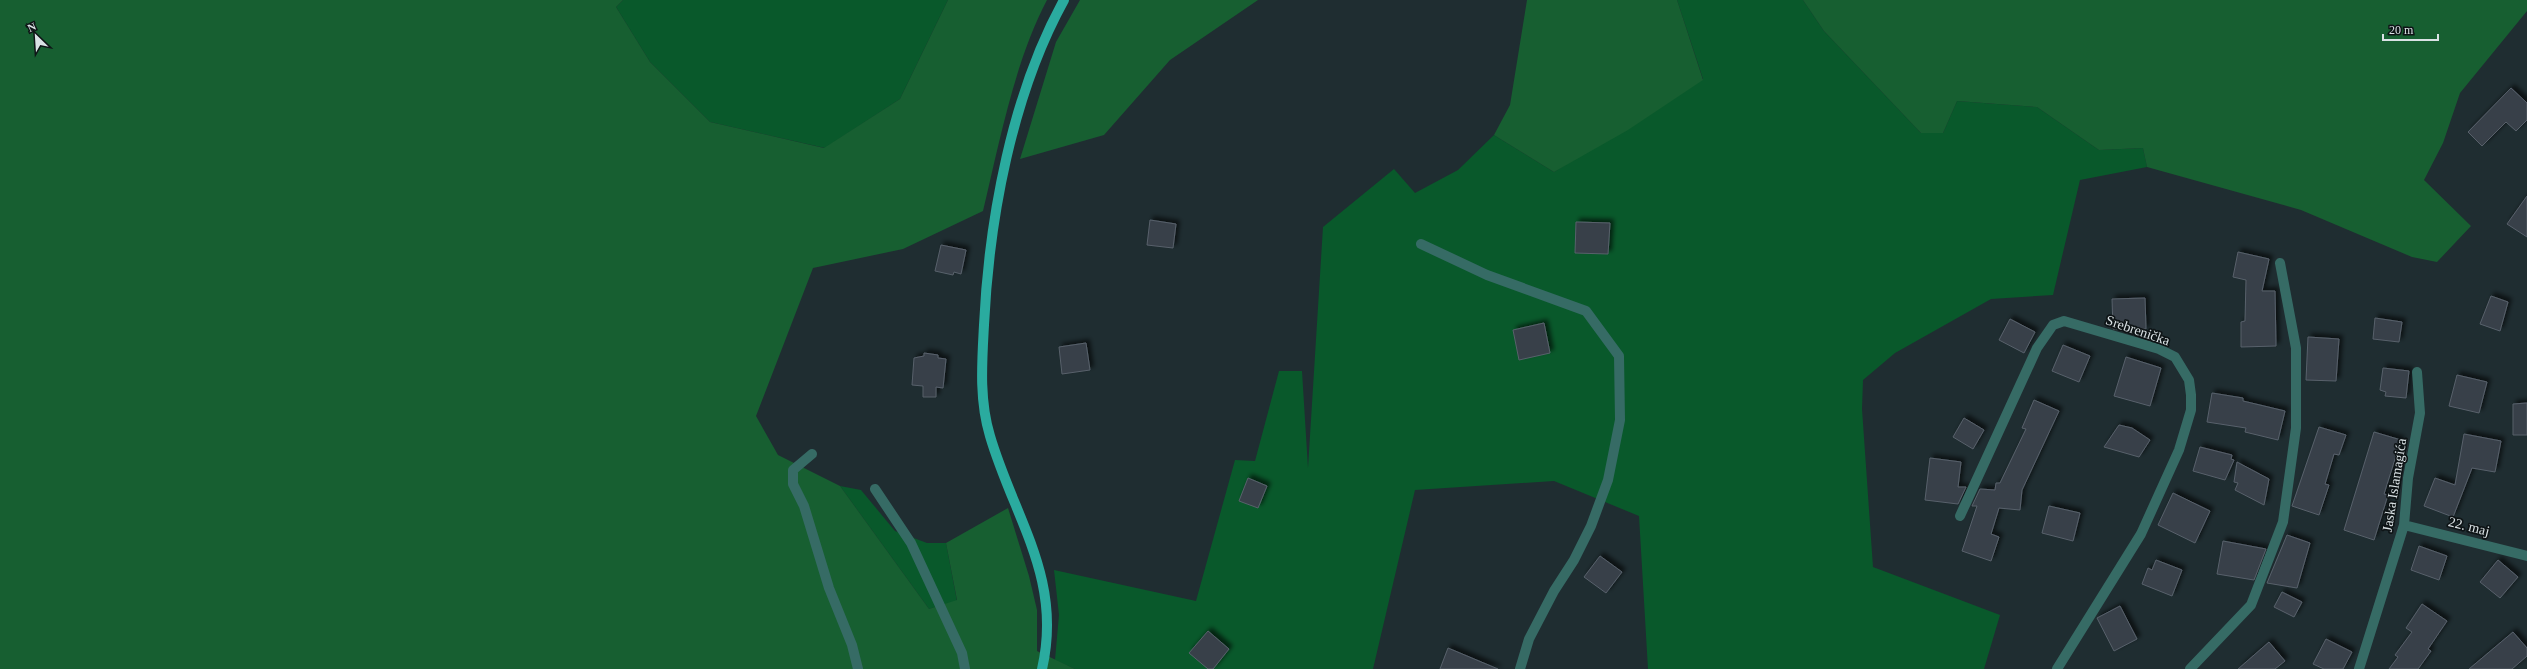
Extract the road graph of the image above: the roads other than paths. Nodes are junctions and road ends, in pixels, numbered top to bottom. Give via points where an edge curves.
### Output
1 (1064, 0) edge
2 (1421, 244) dead end
3 (2280, 263) dead end
4 (2417, 372) dead end
5 (812, 454) dead end
6 (875, 489) dead end
7 (1960, 516) dead end
8 (2404, 525) junction
9 (2527, 556) edge
10 (858, 669) edge
11 (965, 669) edge
12 (1042, 669) edge
13 (1520, 669) edge
14 (2057, 669) edge
15 (2190, 669) edge
16 (2359, 669) edge

1 - 12 main road via 1048,28 1019,112 998,196 986,278 981,372 990,436 1041,571 1049,626
2 - 13 street via 1487,275 1586,311 1619,356 1620,420 1608,480 1591,526 1529,639
3 - 15 street via 2296,348 2296,428 2283,522 2251,605
4 - 8 street, Jaska Islamagića via 2420,413 2408,478
5 - 10 street via 793,470 793,484 804,506 829,588 852,645
6 - 11 street via 911,543 962,652
7 - 14 street, Srebrenička via 2037,348 2053,325 2064,321 2159,349 2175,357 2184,369 2189,380 2191,410 2179,450 2141,534
8 - 9 street, 22. maj
8 - 16 street, Jaska Islamagića

